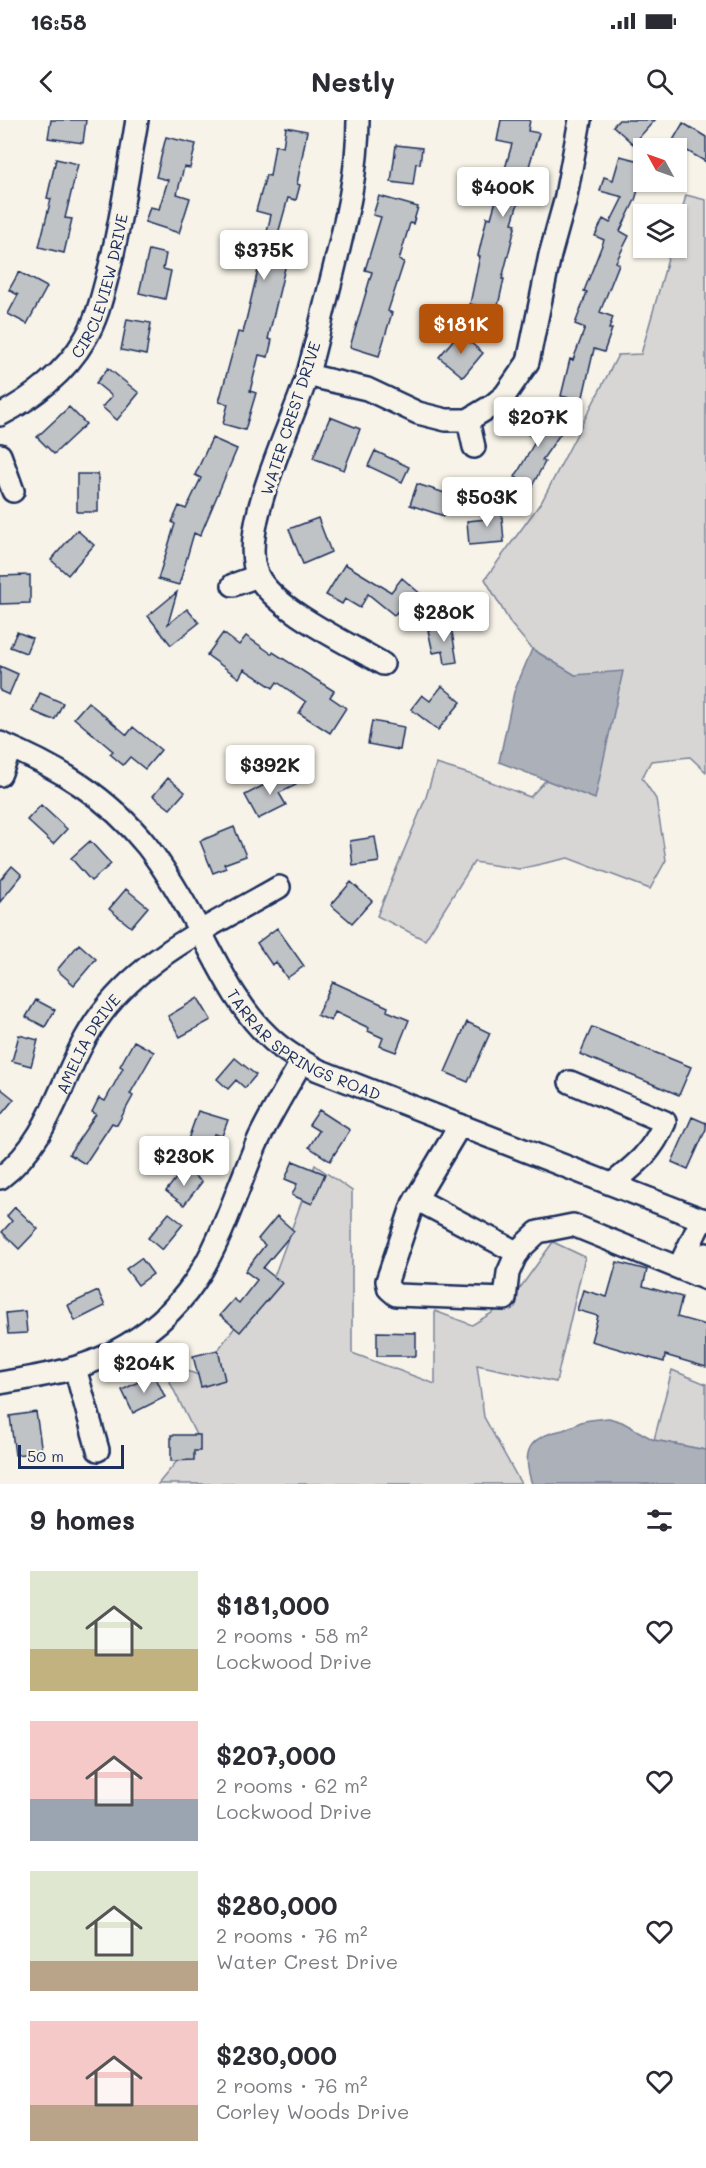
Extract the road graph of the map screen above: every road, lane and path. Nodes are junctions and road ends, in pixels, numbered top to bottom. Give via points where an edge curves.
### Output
1 (137, 120) edge
2 (358, 120) edge
3 (580, 120) edge
4 (308, 375) junction
5 (0, 415) edge
6 (468, 420) junction
7 (474, 447) dead end
8 (0, 455) edge
9 (13, 491) dead end
10 (258, 576) junction
11 (233, 585) dead end
12 (383, 664) dead end
13 (5, 746) edge
14 (0, 775) edge
15 (279, 887) dead end
16 (201, 932) junction
17 (302, 1061) junction
18 (570, 1082) dead end
19 (460, 1125) junction
20 (0, 1178) edge
21 (612, 1184) junction
22 (416, 1199) junction
23 (704, 1220) edge
24 (518, 1253) junction
25 (706, 1254) edge
26 (694, 1273) edge
27 (75, 1368) junction
28 (0, 1383) edge
29 (98, 1450) dead end

1 - 5 street, CIRCLEVIEW DRIVE via 117,241 96,316 85,340 52,379
2 - 4 street, WATER CREST DRIVE via 346,222
3 - 6 street via 528,362 505,395
4 - 6 street via 367,389 418,413 446,420
4 - 10 street, WATER CREST DRIVE via 262,500 253,547
6 - 7 street
8 - 9 street
10 - 11 street
10 - 12 street, WATER CREST DRIVE via 296,614
13 - 14 street
13 - 16 street, TARRAR SPRINGS ROAD via 67,775 111,808 148,847
15 - 16 street, AMELIA DRIVE
16 - 17 street, TARRAR SPRINGS ROAD via 250,1017
16 - 20 street, AMELIA DRIVE via 139,973 102,1012 74,1059 47,1122 23,1156
17 - 19 street, TARRAR SPRINGS ROAD
17 - 27 street via 267,1121 222,1234 196,1282 137,1338
18 - 21 street via 665,1122 650,1151
19 - 21 street, TARRAR SPRINGS ROAD
19 - 22 street
21 - 23 street, TARRAR SPRINGS ROAD
22 - 24 street
22 - 24 street via 387,1281 396,1295 505,1299 508,1273
23 - 26 street
24 - 26 street via 538,1232 573,1224
25 - 26 street
27 - 28 street
27 - 29 street

